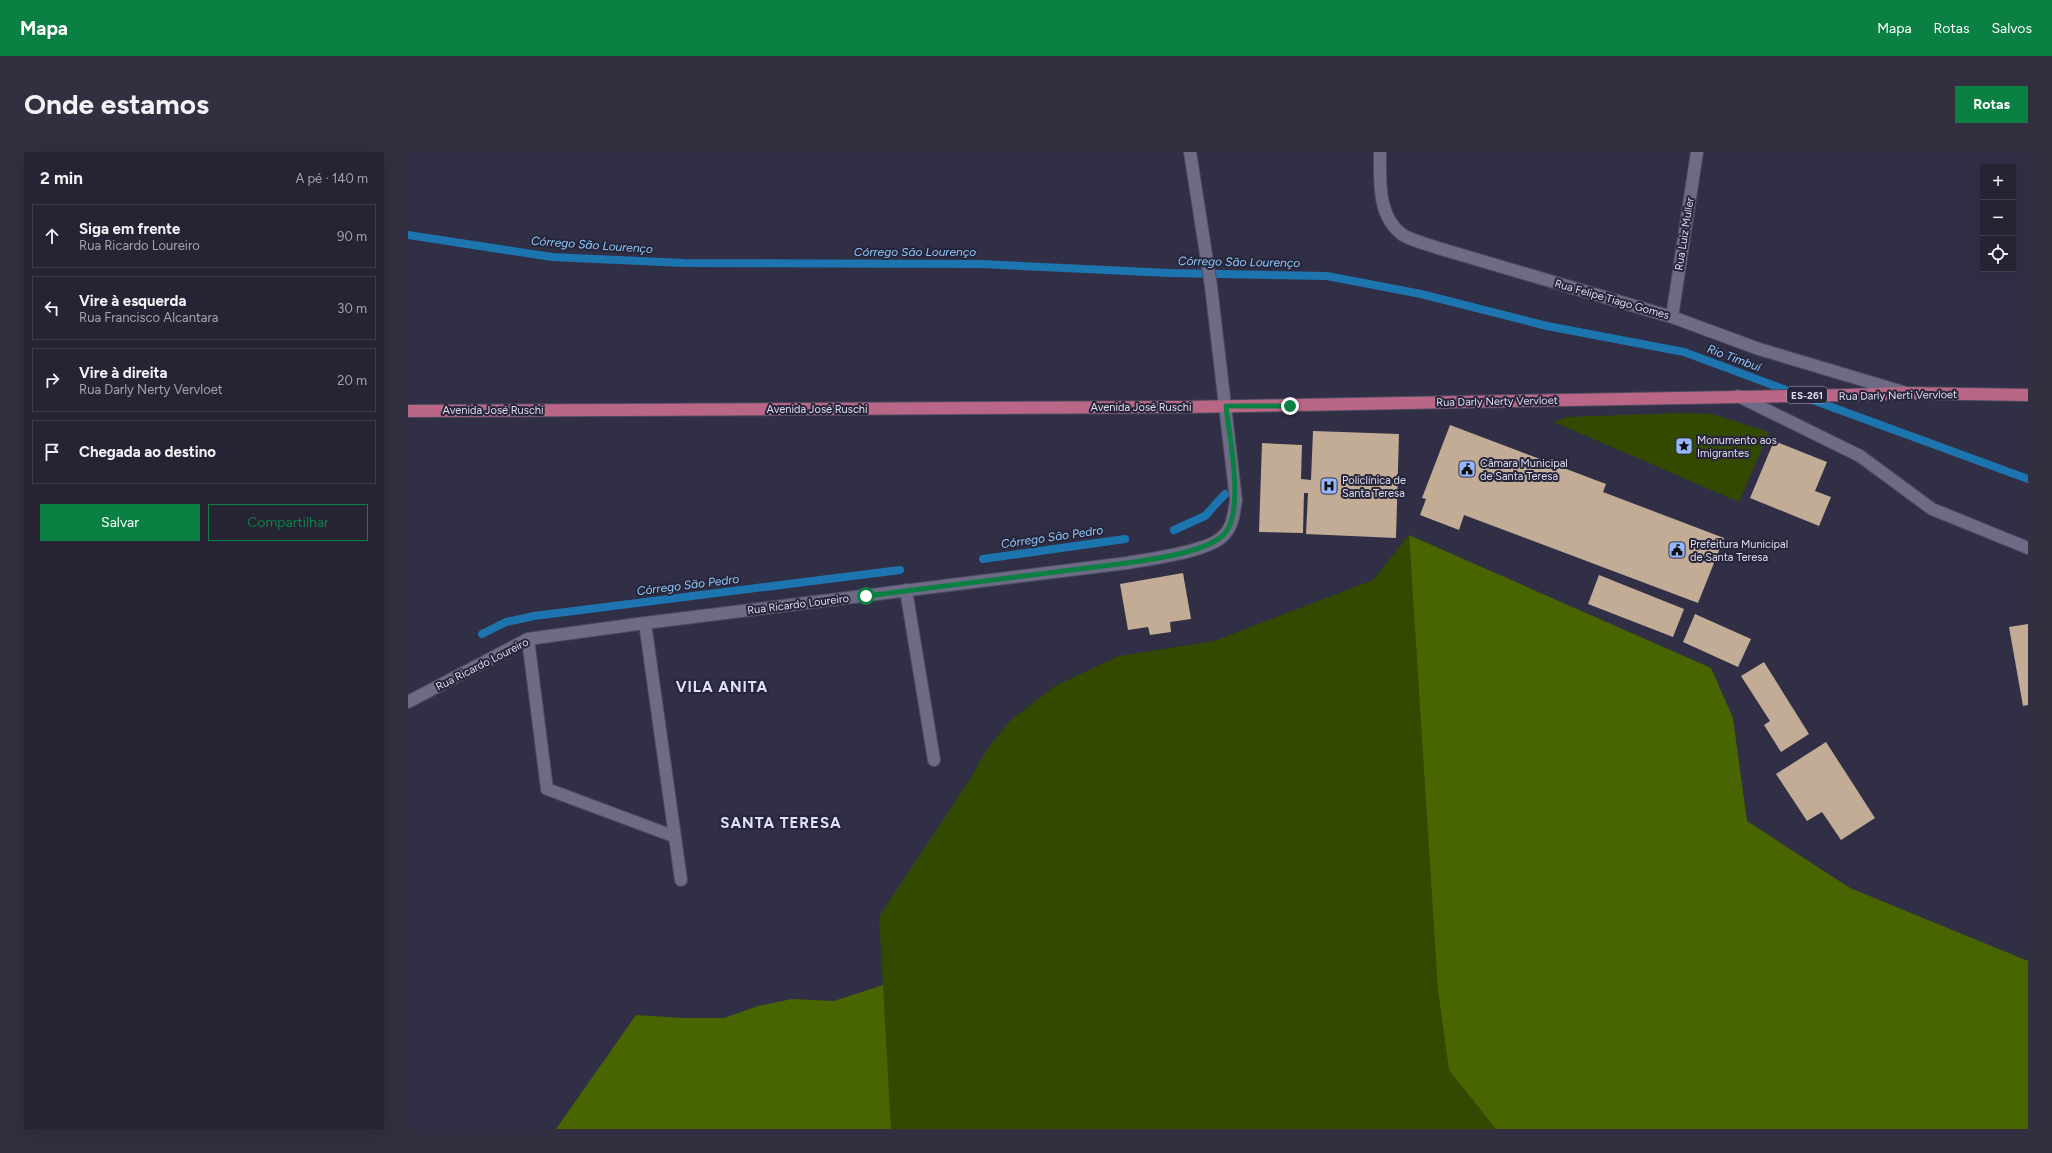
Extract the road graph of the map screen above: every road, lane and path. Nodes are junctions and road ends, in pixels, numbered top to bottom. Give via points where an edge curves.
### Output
1 (1190, 152) edge
2 (1380, 152) edge
3 (1697, 152) edge
4 (1672, 317) junction
5 (1906, 393) junction
6 (2028, 395) edge
7 (1738, 396) junction
8 (1768, 396) joint
9 (1226, 406) junction
10 (408, 411) edge
11 (2028, 548) edge
12 (906, 590) junction
13 (645, 623) junction
14 (528, 639) junction
15 (408, 702) edge
16 (934, 760) dead end
17 (673, 836) junction
18 (680, 880) dead end

1 - 9 street
2 - 4 street, Rua Felipe Tiago Gomes via 1380,185 1384,210 1392,225 1404,236
3 - 4 street, Rua Luiz Muller
4 - 5 street, Rua Felipe Tiago Gomes via 1759,349
5 - 6 main road, Rua Darly Nerti Vervloet
5 - 8 main road, Rua Darly Nerti Vervloet / ES-261
7 - 8 main road, Rua Darly Nerty Vervloet
7 - 9 main road, Rua Darly Nerty Vervloet
7 - 11 street via 1860,456 1932,509
9 - 10 main road, Avenida José Ruschi
9 - 12 street, Rua Ricardo Loureiro via 1236,500 1230,526 1222,537 1197,548 1157,558
12 - 13 street, Rua Ricardo Loureiro
12 - 16 street
13 - 14 street, Rua Ricardo Loureiro
13 - 17 street
14 - 15 street, Rua Ricardo Loureiro
14 - 17 street via 548,789
17 - 18 street

